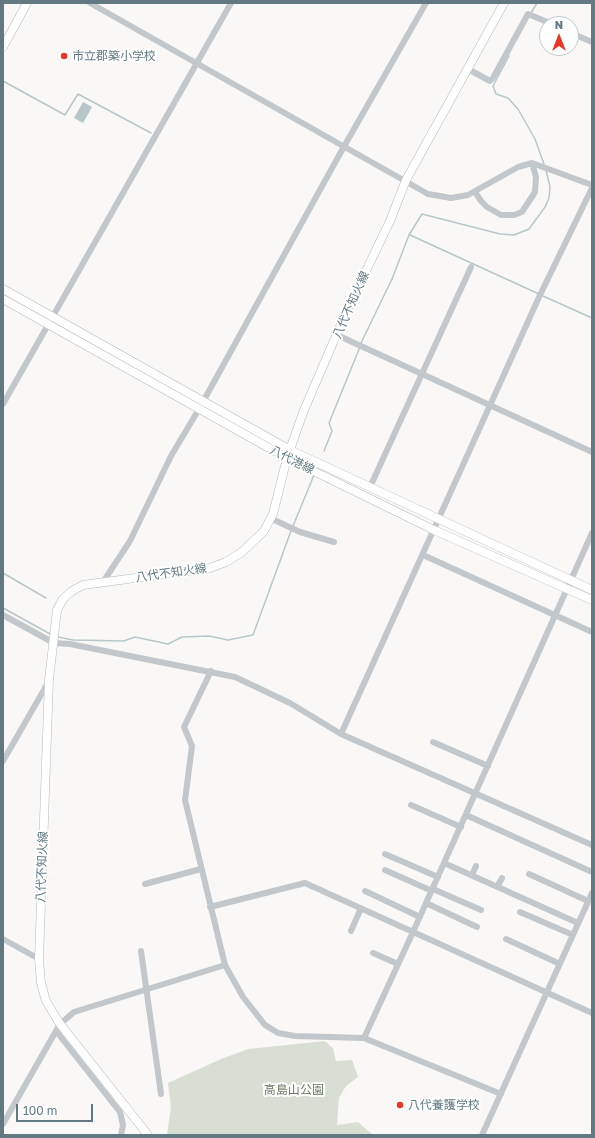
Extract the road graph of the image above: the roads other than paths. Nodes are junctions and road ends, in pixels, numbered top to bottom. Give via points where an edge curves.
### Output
1 (27, 3) edge
2 (90, 3) edge
3 (231, 3) edge
4 (426, 3) edge
5 (504, 3) edge
6 (539, 19) edge
7 (579, 36) edge
8 (592, 42) edge
9 (3, 47) edge
10 (197, 63) junction
11 (468, 69) junction
12 (344, 145) junction
13 (537, 164) junction
14 (406, 180) junction
15 (592, 186) edge
16 (475, 192) junction
17 (471, 266) dead end
18 (3, 289) edge
19 (3, 299) edge
20 (52, 316) junction
21 (48, 324) junction
22 (337, 335) junction
23 (421, 374) junction
24 (204, 401) junction
25 (3, 404) edge
26 (490, 405) junction
27 (199, 409) junction
28 (290, 450) junction
29 (592, 452) edge
30 (287, 458) junction
31 (370, 487) junction
32 (270, 518) junction
33 (440, 518) junction
34 (434, 530) junction
35 (592, 534) edge
36 (334, 542) dead end
37 (423, 555) junction
38 (571, 580) junction
39 (103, 582) junction
40 (567, 589) junction
41 (592, 590) edge
42 (592, 600) edge
43 (3, 615) edge
44 (555, 615) junction
45 (592, 632) edge
46 (54, 640) junction
47 (211, 671) junction
48 (49, 680) junction
49 (341, 734) junction
50 (433, 742) dead end
51 (3, 761) edge
52 (488, 766) junction
53 (476, 793) junction
54 (411, 805) dead end
55 (466, 815) junction
56 (460, 827) junction
57 (592, 845) edge
58 (385, 854) dead end
59 (444, 863) junction
60 (476, 866) dead end
61 (201, 869) junction
62 (385, 870) dead end
63 (592, 872) edge
64 (529, 874) dead end
65 (472, 875) junction
66 (438, 877) junction
67 (502, 878) dead end
68 (145, 884) dead end
69 (497, 887) junction
70 (432, 890) junction
71 (364, 891) dead end
72 (592, 892) edge
73 (588, 901) junction
74 (426, 903) junction
75 (210, 907) junction
76 (361, 908) junction
77 (481, 910) dead end
78 (520, 912) dead end
79 (420, 917) junction
80 (578, 924) junction
81 (477, 926) dead end
82 (351, 931) dead end
83 (413, 932) junction
84 (573, 935) junction
85 (3, 939) edge
86 (506, 939) dead end
87 (141, 951) dead end
88 (373, 953) dead end
89 (39, 959) junction
90 (398, 964) junction
91 (560, 964) junction
92 (225, 965) junction
93 (147, 991) junction
94 (547, 993) junction
95 (592, 1013) edge
96 (58, 1028) junction
97 (364, 1038) junction
98 (162, 1094) dead end
99 (501, 1094) junction
100 (3, 1124) edge
101 (121, 1135) edge
102 (148, 1135) edge
103 (482, 1135) edge

1 - 9 main road
2 - 10 street
3 - 10 street
4 - 12 street
5 - 11 main road, 八代不知火線
6 - 11 street via 528,14 490,81
7 - 8 street
10 - 12 street
10 - 20 street
11 - 14 main road, 八代不知火線
12 - 14 street
12 - 24 street
13 - 15 street
13 - 16 street via 518,167
13 - 16 street via 535,192 522,212 501,215 481,201
14 - 16 street via 428,194 440,197 459,198
14 - 22 main road, 八代不知火線 via 390,221
15 - 26 street
17 - 23 street
18 - 20 main road, 八代港線
19 - 21 main road, 八代港線
20 - 21 street
20 - 24 main road, 八代港線
21 - 25 street
21 - 27 main road, 八代港線
22 - 23 street
22 - 28 main road, 八代不知火線 via 304,410
23 - 26 street
23 - 31 street
24 - 27 street
24 - 28 main road, 八代港線
26 - 29 street
26 - 33 street
27 - 30 main road, 八代港線
27 - 39 street via 171,456 130,541
28 - 30 main road, 八代不知火線
28 - 31 main road, 八代港線
30 - 32 main road, 八代不知火線
30 - 34 main road, 八代港線
31 - 33 main road, 八代港線
32 - 36 street via 300,532
32 - 39 main road, 八代不知火線 via 264,531 242,552 216,566 188,572
33 - 34 street
33 - 38 main road, 八代港線
34 - 37 street
34 - 40 main road, 八代港線
35 - 38 street
37 - 44 street
37 - 49 street
38 - 40 street
38 - 41 main road, 八代港線
39 - 46 main road, 八代不知火線 via 83,585 63,600 57,610
40 - 42 main road, 八代港線
40 - 44 street
43 - 46 street
44 - 45 street
44 - 52 street
46 - 47 street
46 - 48 main road, 八代不知火線
47 - 49 street via 235,676 290,703
47 - 61 street via 184,727 192,746 185,800
48 - 51 street
48 - 89 main road, 八代不知火線
49 - 53 street
50 - 52 street
52 - 53 street
53 - 55 street
53 - 57 street
54 - 56 street
55 - 56 street
55 - 63 street
56 - 59 street
58 - 66 street
59 - 65 street
59 - 66 street
60 - 65 street
61 - 68 street
61 - 75 street
62 - 70 street
64 - 73 street
65 - 69 street
66 - 70 street
67 - 69 street
69 - 80 street
70 - 74 street
70 - 77 street
71 - 79 street
72 - 73 street
73 - 80 street
74 - 79 street
74 - 81 street
75 - 76 street via 305,883
75 - 92 street
76 - 82 street
76 - 83 street
78 - 84 street
79 - 83 street
80 - 84 street
83 - 90 street
83 - 94 street
84 - 91 street
85 - 89 street
86 - 91 street
87 - 93 street
88 - 90 street
89 - 96 main road, 八代不知火線 via 43,992
90 - 97 street
91 - 94 street
92 - 93 street
92 - 97 street via 256,1017 272,1030 295,1036
93 - 96 street via 74,1012
93 - 98 street
94 - 95 street
94 - 99 street
96 - 100 street
96 - 101 street via 120,1112 123,1125
96 - 102 main road, 八代不知火線
97 - 99 street
99 - 103 street

